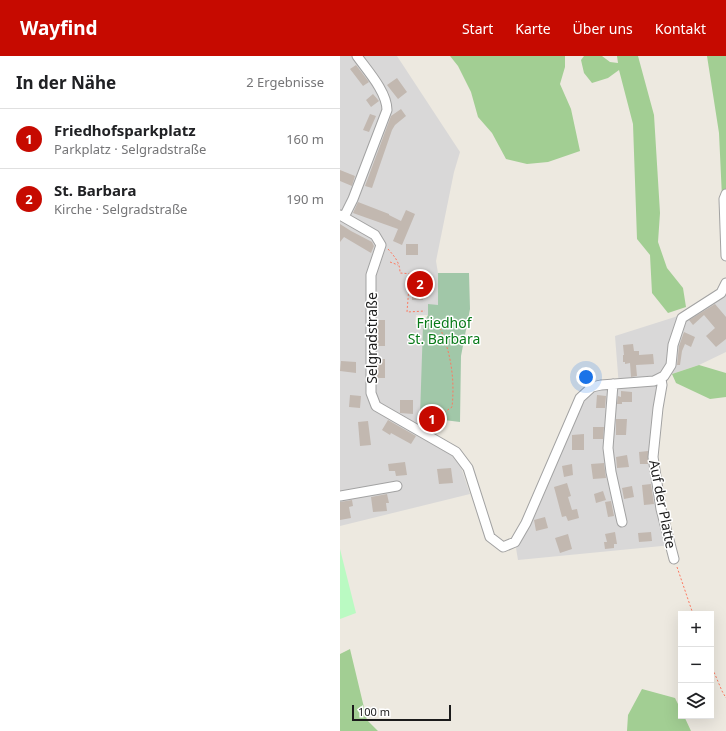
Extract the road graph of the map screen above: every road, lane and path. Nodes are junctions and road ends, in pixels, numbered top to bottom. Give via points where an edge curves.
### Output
1 (356, 56) edge
2 (726, 194) edge
3 (342, 216) edge
4 (385, 246) dead end
5 (726, 256) edge
6 (390, 262) dead end
7 (400, 266) junction
8 (410, 274) junction
9 (413, 274) dead end
10 (726, 283) edge
11 (425, 311) dead end
12 (426, 321) dead end
13 (661, 379) junction
14 (613, 384) junction
15 (432, 419) joint
16 (428, 435) junction
17 (398, 486) dead end
18 (340, 496) edge
19 (622, 522) dead end
20 (674, 559) joint
21 (692, 611) edge
22 (714, 672) edge
23 (726, 698) edge

1 - 3 street, Selgradstraße via 384,95 387,110 352,199
2 - 5 street
3 - 16 street, Selgradstraße via 375,235 381,245 372,275 370,393 376,406
4 - 7 path
6 - 7 path
7 - 8 path via 400,273
8 - 9 path
8 - 11 path via 407,312
10 - 13 street via 721,293 682,318 673,345 671,365
12 - 15 path via 440,328 447,344 453,394 452,407
13 - 14 street
13 - 20 street, Auf der Platte via 653,457 661,509
14 - 16 street, Selgradstraße via 592,387 580,398 526,523 515,542 503,547 490,537 468,468 456,452
14 - 19 street via 608,448
15 - 16 street
17 - 18 street
20 - 21 path
22 - 23 path

